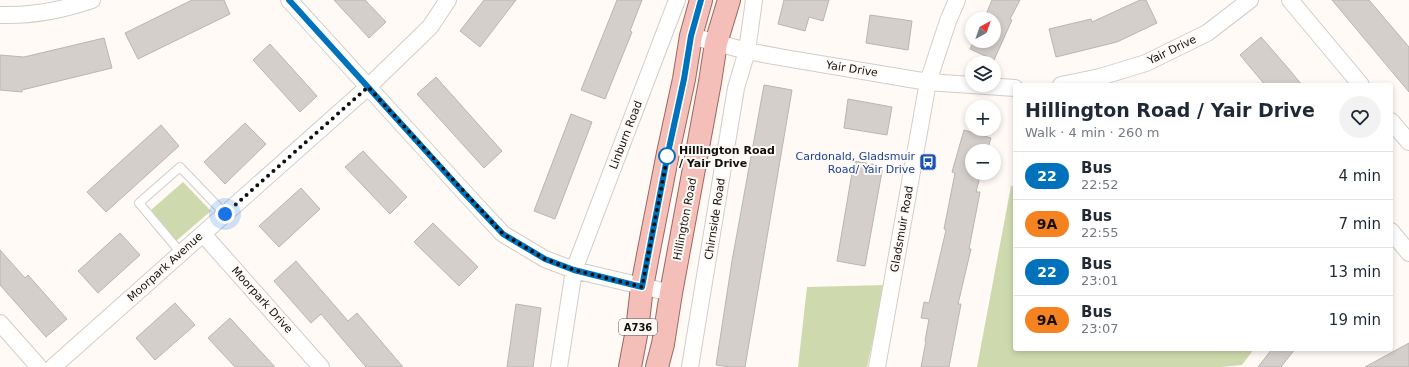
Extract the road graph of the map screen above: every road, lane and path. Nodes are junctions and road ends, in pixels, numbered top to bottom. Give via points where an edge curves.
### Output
1 (92, 0) edge
2 (289, 0) edge
3 (448, 0) edge
4 (677, 0) edge
5 (701, 0) edge
6 (729, 0) edge
7 (754, 0) edge
8 (957, 0) edge
9 (1250, 0) edge
10 (1290, 0) edge
11 (0, 15) edge
12 (691, 36) junction
13 (716, 42) junction
14 (747, 50) junction
15 (928, 82) junction
16 (1071, 83) edge
17 (1359, 83) edge
18 (368, 87) junction
19 (1013, 88) edge
20 (1393, 123) edge
21 (1409, 142) edge
22 (225, 214) junction
23 (203, 234) junction
24 (1393, 234) edge
25 (181, 253) junction
26 (1409, 253) edge
27 (574, 270) junction
28 (642, 287) junction
29 (671, 293) junction
30 (3, 331) edge
31 (39, 367) edge
32 (53, 367) edge
33 (321, 367) edge
34 (559, 367) edge
35 (630, 367) edge
36 (657, 367) edge
37 (690, 367) edge
38 (877, 367) edge

1 - 11 street via 68,8 16,16
2 - 18 street
3 - 18 street, Moorpark Avenue via 430,27
4 - 27 street, Linburn Road
5 - 12 main road, A736
6 - 13 main road, Hillington Road / A736
7 - 14 street, Chirnside Road
8 - 15 street, Gladsmuir Road
9 - 16 street, Yair Drive via 1207,33 1146,63
10 - 17 street
12 - 13 street, Yair Drive
12 - 28 main road, A736
13 - 14 street, Yair Drive
13 - 29 main road, Hillington Road / A736
14 - 15 street, Yair Drive
14 - 37 street, Chirnside Road via 736,88
15 - 19 street, Yair Drive
15 - 38 street, Gladsmuir Road
18 - 22 street, Moorpark Avenue
18 - 27 street via 503,234 545,259
20 - 21 street
22 - 23 street, Moorpark Avenue
22 - 25 lane via 180,167 139,203
23 - 25 street, Moorpark Avenue
23 - 33 street, Moorpark Drive
24 - 26 street
25 - 32 street, Moorpark Avenue
27 - 28 street
27 - 34 street, Linburn Road
28 - 29 street
28 - 35 main road, A736
29 - 36 main road, Hillington Road / A736
30 - 31 street

